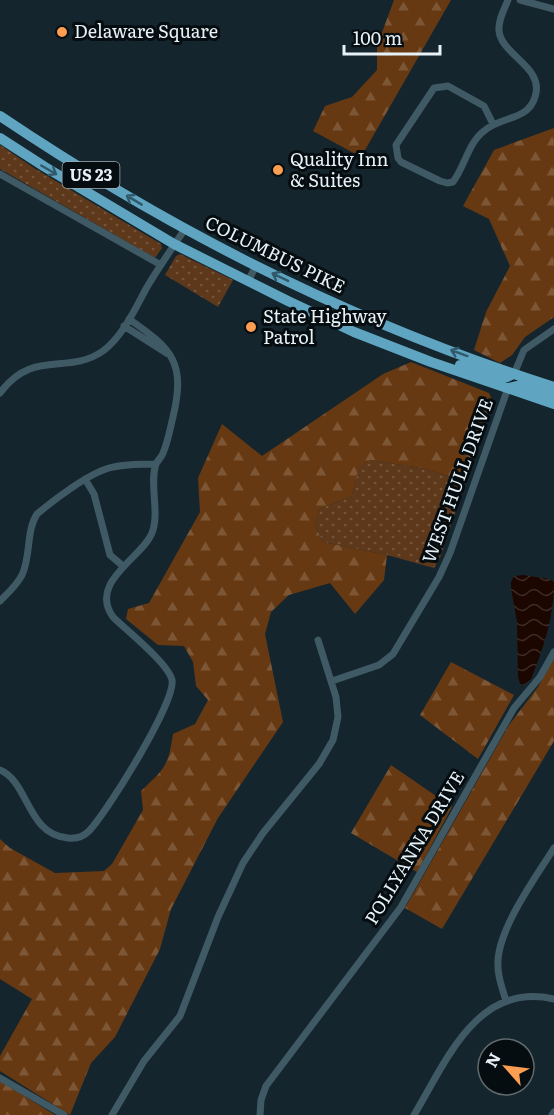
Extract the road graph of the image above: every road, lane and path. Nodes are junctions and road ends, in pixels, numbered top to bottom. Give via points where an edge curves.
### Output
1 (508, 0) edge
2 (520, 0) edge
3 (554, 9) edge
4 (0, 116) edge
5 (493, 124) junction
6 (0, 138) edge
7 (0, 174) edge
8 (185, 229) junction
9 (174, 244) junction
10 (161, 265) junction
11 (256, 266) junction
12 (248, 281) junction
13 (129, 319) junction
14 (124, 327) junction
15 (554, 329) edge
16 (169, 355) junction
17 (431, 362) junction
18 (514, 374) junction
19 (554, 387) edge
20 (1, 388) edge
21 (508, 388) junction
22 (554, 394) edge
23 (554, 404) edge
24 (156, 464) junction
25 (85, 479) junction
26 (123, 566) junction
27 (0, 602) edge
28 (318, 640) dead end
29 (554, 652) edge
30 (332, 681) junction
31 (0, 770) edge
32 (554, 848) edge
33 (554, 999) edge
34 (506, 1001) junction
35 (0, 1078) edge
36 (64, 1115) edge
37 (112, 1115) edge
38 (260, 1115) edge
39 (414, 1115) edge

1 - 5 street via 499,32 507,47 530,70 536,91 525,112
2 - 3 street
8 -> 4 highway, COLUMBUS PIKE / US 23
5 - 5 street via 478,136 453,182 440,181 398,158 396,145 400,136 434,88 448,86 484,106
6 -> 9 highway, COLUMBUS PIKE / US 23
7 - 10 street
8 - 9 street
8 - 11 highway, COLUMBUS PIKE / US 23
9 - 10 street
9 - 12 highway, COLUMBUS PIKE / US 23
10 - 13 street
11 - 12 street
18 -> 11 highway, COLUMBUS PIKE / US 23 via 425,342
12 - 17 highway, COLUMBUS PIKE / US 23 via 354,332
13 - 14 street
13 - 16 street via 160,341
14 - 16 street
14 - 20 street via 93,356 31,368
15 - 18 street via 524,350
16 - 24 street via 177,373 178,396 164,451
17 - 18 highway via 443,359 500,377
17 - 21 highway, COLUMBUS PIKE / US 23
18 - 19 highway, COLUMBUS PIKE / US 23
21 - 22 highway via 522,385
21 - 23 highway, COLUMBUS PIKE / US 23
21 - 30 street, WEST HULL DRIVE via 450,553 401,641 379,665
24 - 25 street via 115,467
24 - 26 street via 153,529
25 - 26 street via 97,501 109,552
25 - 27 street via 35,517 22,576
26 - 31 street via 109,590 109,611 164,665 172,679 170,695 128,773 88,832 68,838 56,835 37,820 11,777
28 - 30 street
29 - 38 street, POLLYANNA DRIVE via 540,677 514,708 401,907 266,1086
30 - 37 street via 338,717 328,751 243,863 180,1016 144,1061
32 - 34 street via 501,940 498,973
33 - 34 street via 528,996
34 - 39 street via 469,1026
35 - 36 street

